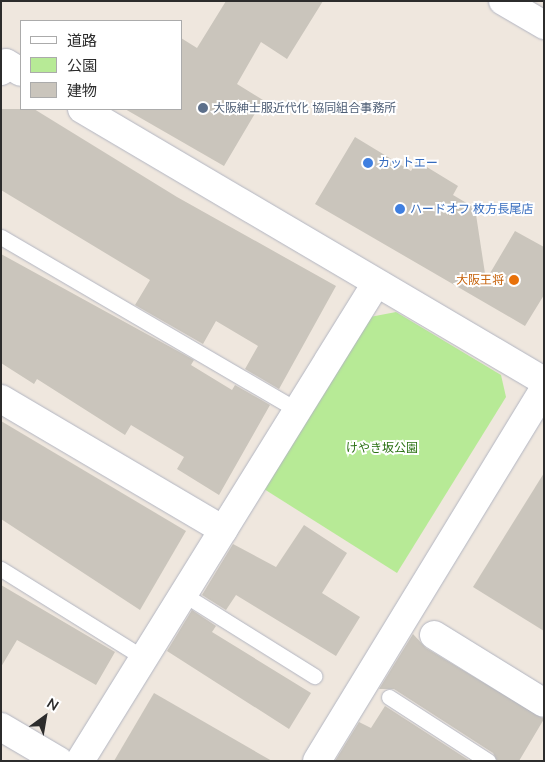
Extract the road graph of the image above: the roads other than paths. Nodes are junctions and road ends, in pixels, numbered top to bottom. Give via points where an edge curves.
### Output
1 (503, 1) edge
2 (544, 25) edge
3 (84, 110) edge
4 (1, 237) edge
5 (375, 285) junction
6 (544, 381) edge
7 (544, 389) edge
8 (1, 399) edge
9 (297, 410) junction
10 (223, 530) junction
11 (1, 569) edge
12 (184, 594) junction
13 (434, 635) dead end
14 (144, 658) junction
15 (314, 676) dead end
16 (389, 697) dead end
17 (544, 703) edge
18 (1, 727) edge
19 (59, 761) edge
20 (80, 761) edge
21 (317, 761) edge
22 (488, 761) edge

1 - 2 street
3 - 5 street
4 - 9 lane
5 - 6 street
5 - 9 street
7 - 21 street
8 - 10 street
9 - 10 street
10 - 12 street
11 - 14 lane
12 - 14 street
12 - 15 lane
13 - 17 street
14 - 20 street
16 - 22 lane
18 - 19 street

